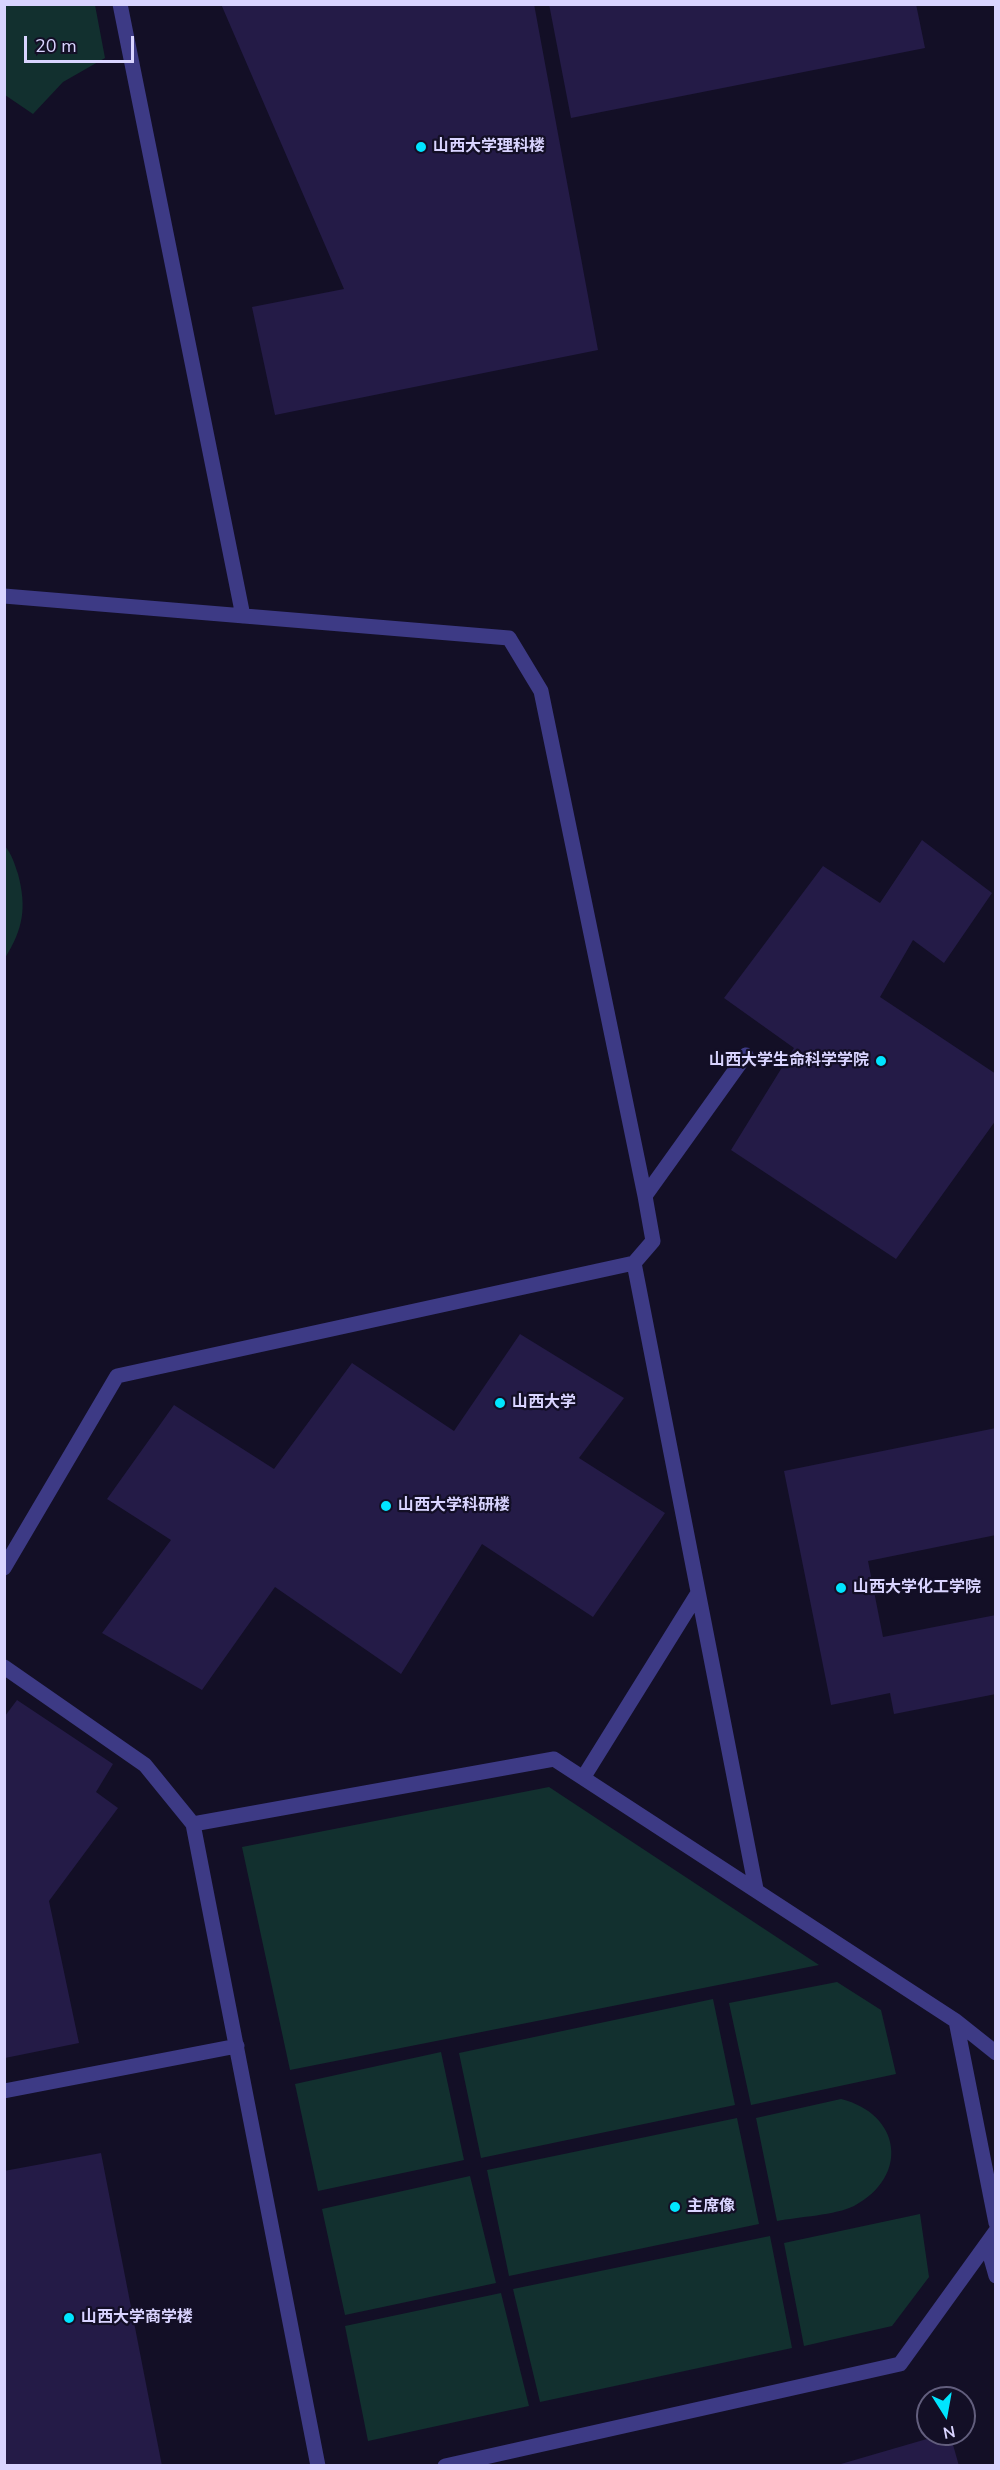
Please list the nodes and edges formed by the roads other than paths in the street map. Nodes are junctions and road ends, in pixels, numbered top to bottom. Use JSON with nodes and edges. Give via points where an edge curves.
{"nodes":[{"id":1,"x":120,"y":4,"type":"edge"},
{"id":2,"x":4,"y":596,"type":"edge"},
{"id":3,"x":243,"y":616,"type":"junction"},
{"id":4,"x":746,"y":1055,"type":"dead end"},
{"id":5,"x":645,"y":1196,"type":"junction"},
{"id":6,"x":634,"y":1263,"type":"junction"},
{"id":7,"x":4,"y":1568,"type":"edge"},
{"id":8,"x":698,"y":1593,"type":"junction"},
{"id":9,"x":4,"y":1667,"type":"edge"},
{"id":10,"x":583,"y":1778,"type":"junction"},
{"id":11,"x":193,"y":1824,"type":"junction"},
{"id":12,"x":756,"y":1889,"type":"junction"},
{"id":13,"x":956,"y":2020,"type":"junction"},
{"id":14,"x":237,"y":2046,"type":"junction"},
{"id":15,"x":996,"y":2053,"type":"edge"},
{"id":16,"x":4,"y":2091,"type":"edge"},
{"id":17,"x":996,"y":2223,"type":"edge"},
{"id":18,"x":991,"y":2238,"type":"edge"},
{"id":19,"x":996,"y":2276,"type":"edge"},
{"id":20,"x":318,"y":2466,"type":"edge"},
{"id":21,"x":445,"y":2466,"type":"edge"}],
"edges":[{"from":1,"to":3,"type":"lane"},
{"from":2,"to":3,"type":"lane"},
{"from":3,"to":5,"type":"lane","via":[[509,638],[541,691]]},
{"from":4,"to":5,"type":"lane"},
{"from":5,"to":6,"type":"lane","via":[[653,1241]]},
{"from":6,"to":7,"type":"lane","via":[[117,1376]]},
{"from":6,"to":8,"type":"lane"},
{"from":8,"to":10,"type":"lane"},
{"from":8,"to":12,"type":"lane"},
{"from":9,"to":11,"type":"lane","via":[[146,1766]]},
{"from":10,"to":11,"type":"lane","via":[[554,1759]]},
{"from":10,"to":12,"type":"lane"},
{"from":11,"to":14,"type":"lane"},
{"from":12,"to":13,"type":"lane"},
{"from":13,"to":15,"type":"lane"},
{"from":13,"to":17,"type":"lane"},
{"from":14,"to":16,"type":"lane"},
{"from":14,"to":20,"type":"lane"},
{"from":18,"to":19,"type":"lane"},
{"from":18,"to":21,"type":"lane","via":[[900,2364]]}]}
